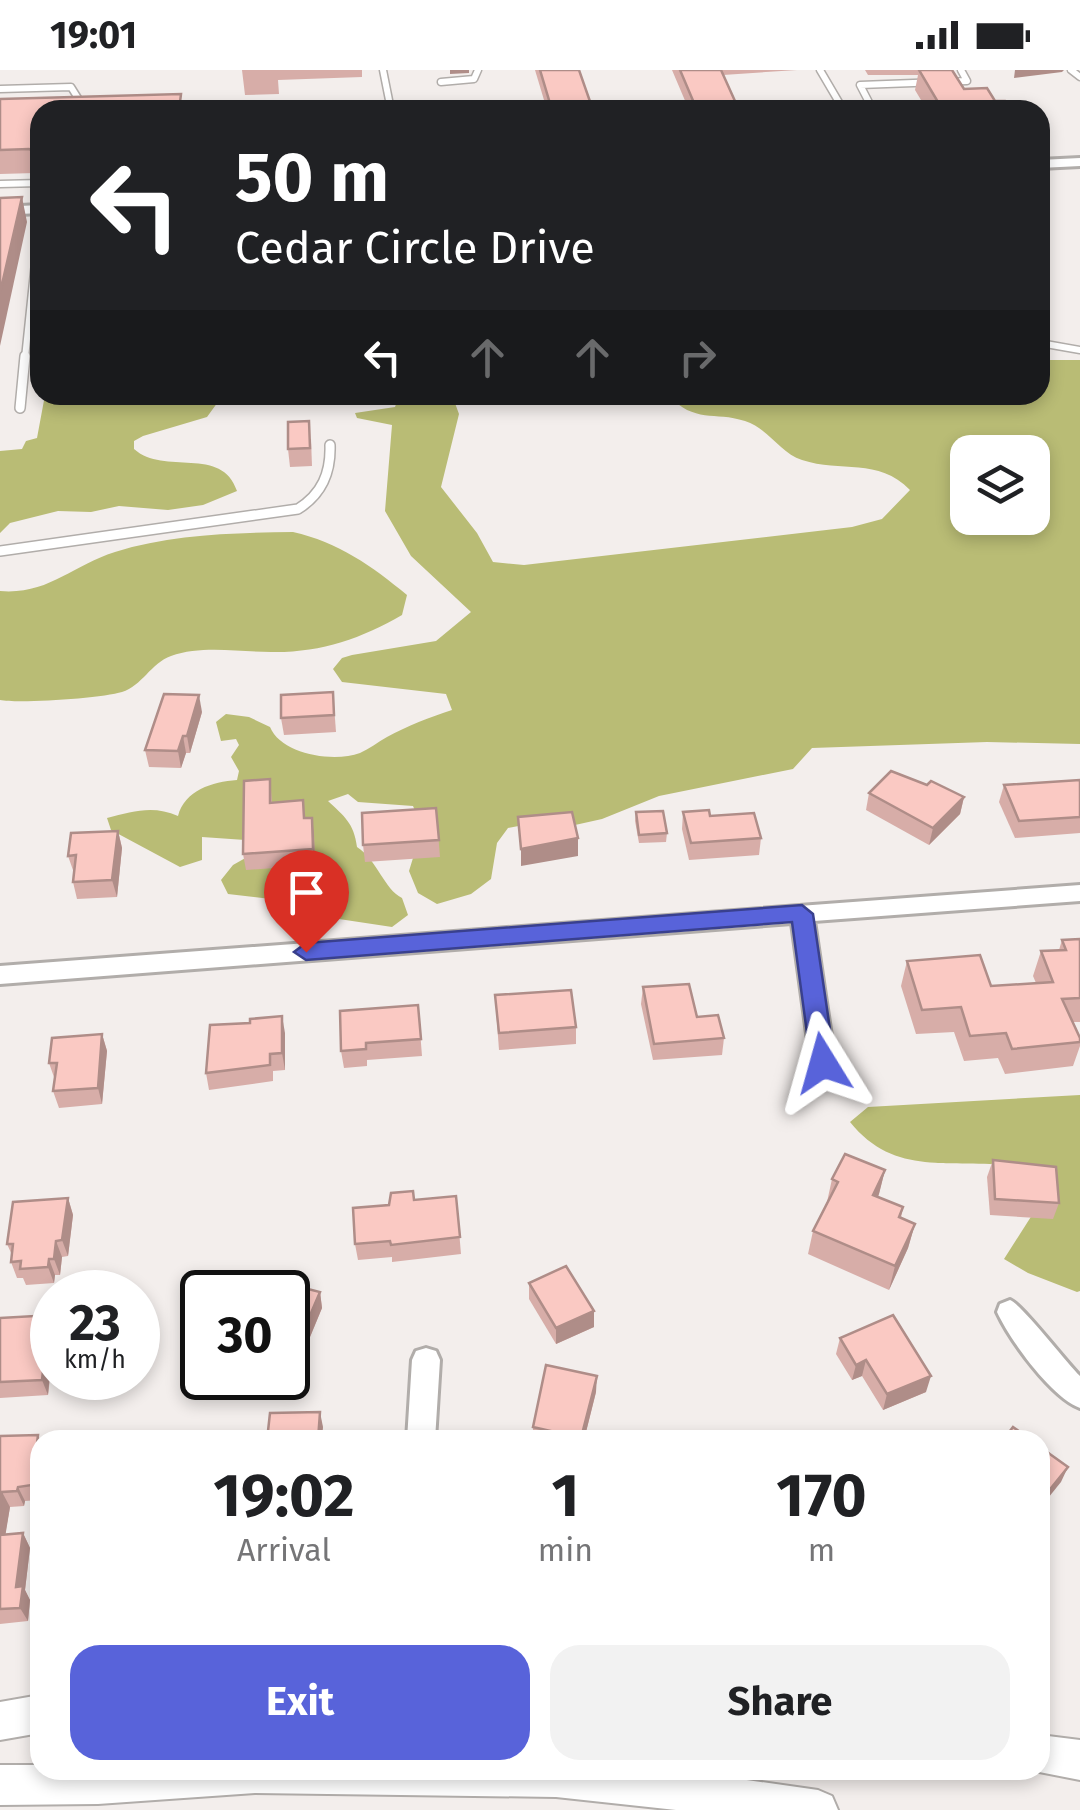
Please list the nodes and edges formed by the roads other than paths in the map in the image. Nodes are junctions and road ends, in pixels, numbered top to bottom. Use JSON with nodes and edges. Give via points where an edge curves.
{"nodes":[{"id":1,"x":383,"y":70,"type":"edge"},
{"id":2,"x":478,"y":70,"type":"edge"},
{"id":3,"x":820,"y":70,"type":"edge"},
{"id":4,"x":961,"y":70,"type":"edge"},
{"id":5,"x":1071,"y":70,"type":"edge"},
{"id":6,"x":1080,"y":77,"type":"edge"},
{"id":7,"x":441,"y":82,"type":"dead end"},
{"id":8,"x":0,"y":89,"type":"edge"},
{"id":9,"x":79,"y":100,"type":"edge"},
{"id":10,"x":389,"y":100,"type":"edge"},
{"id":11,"x":838,"y":100,"type":"edge"},
{"id":12,"x":868,"y":100,"type":"edge"},
{"id":13,"x":1080,"y":162,"type":"edge"},
{"id":14,"x":1050,"y":164,"type":"edge"},
{"id":15,"x":30,"y":182,"type":"edge"},
{"id":16,"x":0,"y":184,"type":"edge"},
{"id":17,"x":0,"y":211,"type":"edge"},
{"id":18,"x":30,"y":212,"type":"edge"},
{"id":19,"x":30,"y":310,"type":"edge"},
{"id":20,"x":1050,"y":345,"type":"edge"},
{"id":21,"x":1080,"y":350,"type":"edge"},
{"id":22,"x":20,"y":408,"type":"dead end"},
{"id":23,"x":330,"y":445,"type":"dead end"},
{"id":24,"x":0,"y":551,"type":"edge"},
{"id":25,"x":1080,"y":893,"type":"edge"},
{"id":26,"x":802,"y":914,"type":"junction"},
{"id":27,"x":0,"y":976,"type":"edge"},
{"id":28,"x":823,"y":1063,"type":"dead end"},
{"id":29,"x":1010,"y":1312,"type":"dead end"},
{"id":30,"x":426,"y":1360,"type":"dead end"},
{"id":31,"x":1080,"y":1395,"type":"edge"},
{"id":32,"x":422,"y":1430,"type":"edge"},
{"id":33,"x":30,"y":1716,"type":"edge"},
{"id":34,"x":0,"y":1721,"type":"edge"},
{"id":35,"x":1050,"y":1756,"type":"edge"},
{"id":36,"x":1080,"y":1760,"type":"edge"},
{"id":37,"x":155,"y":1780,"type":"edge"},
{"id":38,"x":580,"y":1780,"type":"edge"},
{"id":39,"x":0,"y":1786,"type":"edge"},
{"id":40,"x":818,"y":1810,"type":"edge"}],
"edges":[{"from":1,"to":10,"type":"lane"},
{"from":2,"to":7,"type":"lane","via":[[474,79]]},
{"from":3,"to":11,"type":"lane"},
{"from":4,"to":12,"type":"lane","via":[[968,81],[860,85]]},
{"from":5,"to":6,"type":"lane"},
{"from":8,"to":9,"type":"lane","via":[[70,87]]},
{"from":13,"to":14,"type":"street"},
{"from":15,"to":16,"type":"lane"},
{"from":17,"to":18,"type":"street"},
{"from":19,"to":22,"type":"lane"},
{"from":20,"to":21,"type":"lane"},
{"from":23,"to":24,"type":"lane","via":[[322,489],[298,509]]},
{"from":25,"to":26,"type":"street"},
{"from":26,"to":27,"type":"street"},
{"from":26,"to":28,"type":"street"},
{"from":29,"to":31,"type":"street"},
{"from":30,"to":32,"type":"street"},
{"from":33,"to":34,"type":"street"},
{"from":35,"to":36,"type":"street"},
{"from":37,"to":39,"type":"street"},
{"from":38,"to":40,"type":"street"}]}
